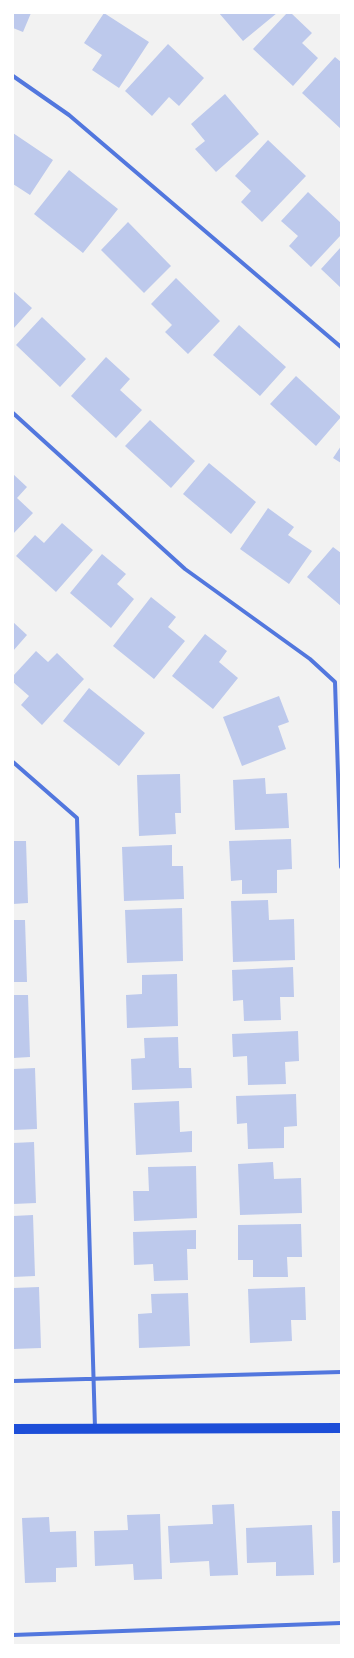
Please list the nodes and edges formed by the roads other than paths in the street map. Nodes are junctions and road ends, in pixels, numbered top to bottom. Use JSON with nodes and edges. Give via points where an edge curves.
{"nodes":[{"id":1,"x":13,"y":76,"type":"edge"},
{"id":2,"x":341,"y":347,"type":"edge"},
{"id":3,"x":13,"y":413,"type":"edge"},
{"id":4,"x":13,"y":762,"type":"edge"},
{"id":5,"x":341,"y":867,"type":"edge"},
{"id":6,"x":341,"y":1372,"type":"edge"},
{"id":7,"x":93,"y":1379,"type":"junction"},
{"id":8,"x":13,"y":1381,"type":"edge"},
{"id":9,"x":341,"y":1428,"type":"edge"},
{"id":10,"x":13,"y":1429,"type":"edge"},
{"id":11,"x":95,"y":1429,"type":"junction"},
{"id":12,"x":341,"y":1623,"type":"edge"},
{"id":13,"x":13,"y":1635,"type":"edge"}],
"edges":[{"from":1,"to":2,"type":"street","via":[[69,115]]},
{"from":3,"to":5,"type":"street","via":[[185,569],[310,659],[335,682]]},
{"from":4,"to":7,"type":"street","via":[[77,818]]},
{"from":6,"to":7,"type":"street"},
{"from":7,"to":8,"type":"street"},
{"from":7,"to":11,"type":"street"},
{"from":9,"to":11,"type":"main road"},
{"from":10,"to":11,"type":"main road"},
{"from":12,"to":13,"type":"street"}]}
